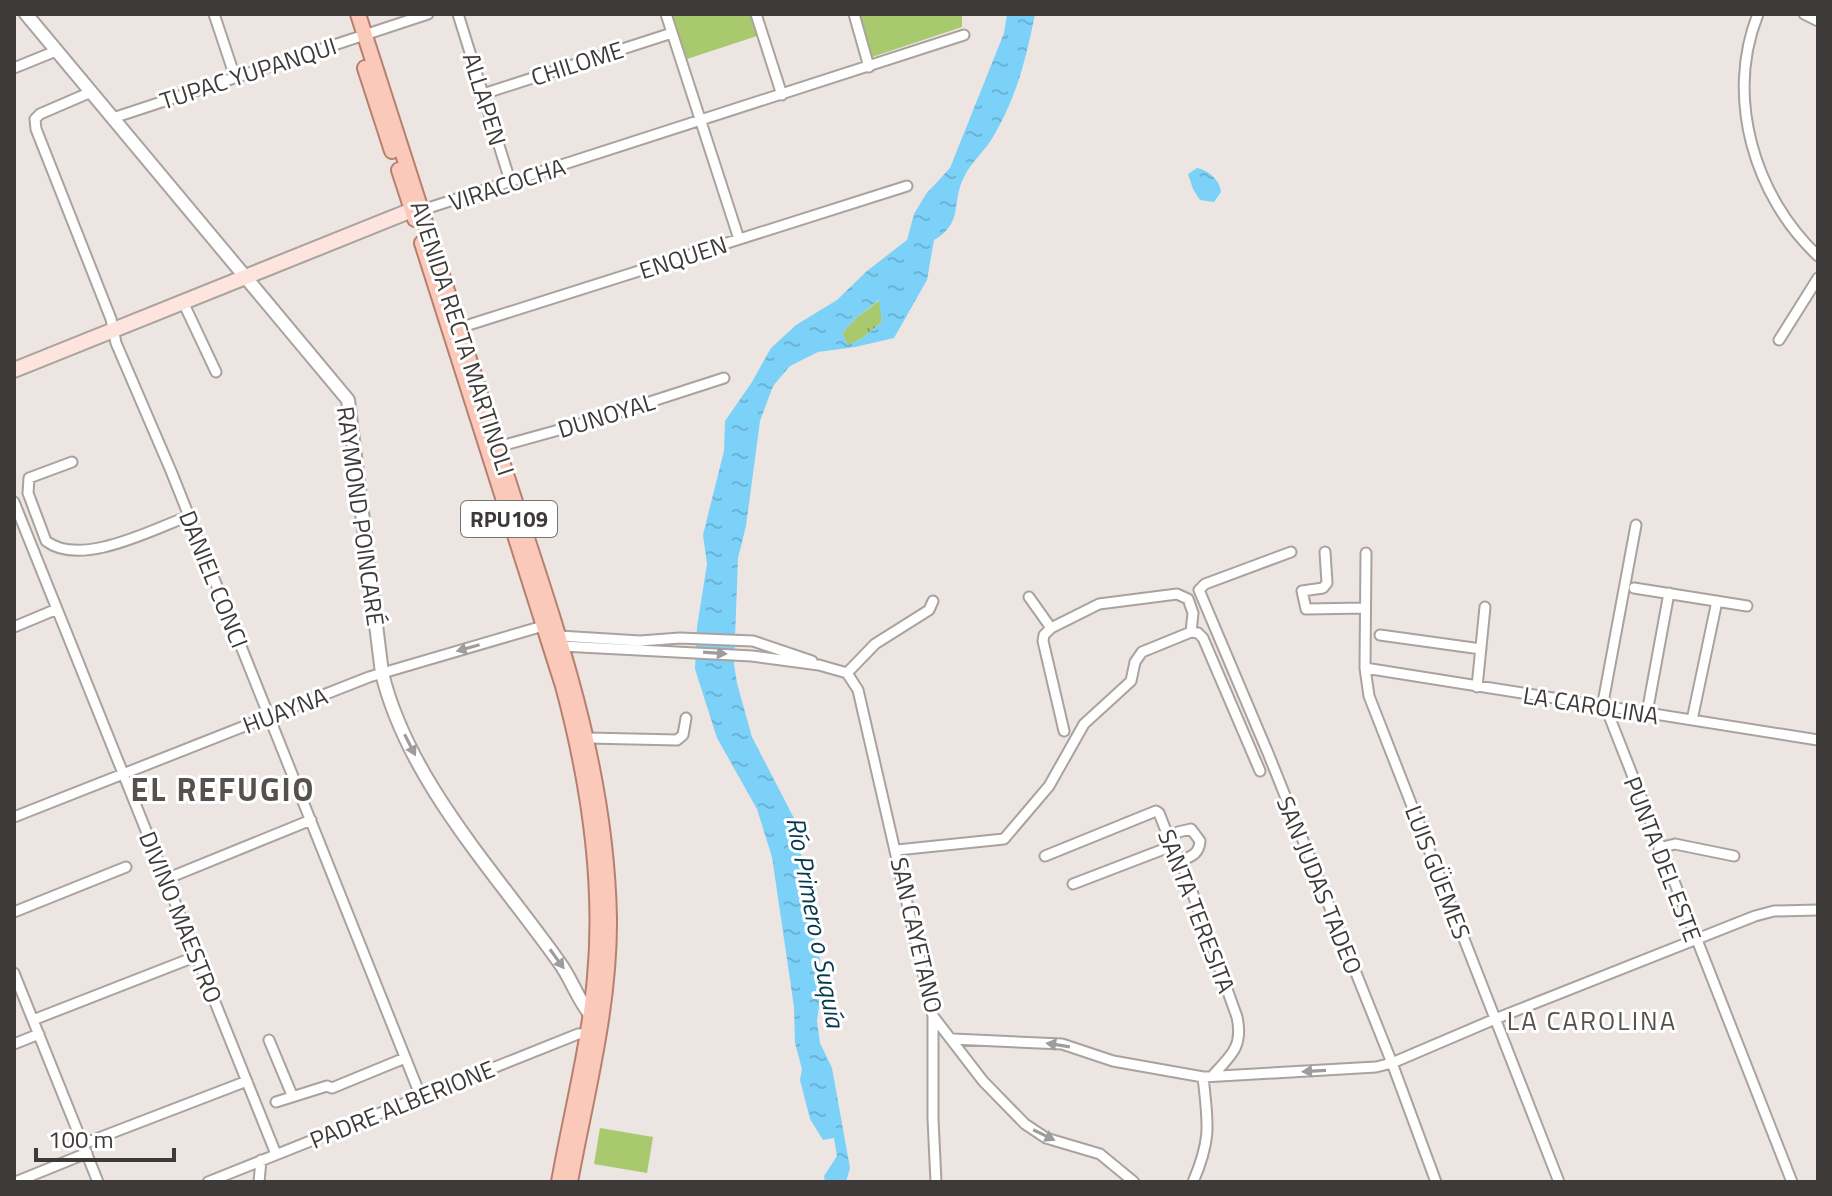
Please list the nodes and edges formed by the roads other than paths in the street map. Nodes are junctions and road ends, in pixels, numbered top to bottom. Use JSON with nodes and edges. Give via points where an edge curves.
{"nodes":[{"id":1,"x":26,"y":14,"type":"edge"},
{"id":2,"x":214,"y":14,"type":"edge"},
{"id":3,"x":348,"y":14,"type":"edge"},
{"id":4,"x":358,"y":14,"type":"edge"},
{"id":5,"x":428,"y":14,"type":"edge"},
{"id":6,"x":458,"y":14,"type":"edge"},
{"id":7,"x":666,"y":14,"type":"edge"},
{"id":8,"x":756,"y":14,"type":"edge"},
{"id":9,"x":854,"y":14,"type":"edge"},
{"id":10,"x":1758,"y":14,"type":"edge"},
{"id":11,"x":1804,"y":14,"type":"edge"},
{"id":12,"x":1818,"y":21,"type":"edge"},
{"id":13,"x":672,"y":33,"type":"junction"},
{"id":14,"x":964,"y":35,"type":"dead end"},
{"id":15,"x":360,"y":36,"type":"junction"},
{"id":16,"x":56,"y":51,"type":"junction"},
{"id":17,"x":869,"y":67,"type":"junction"},
{"id":18,"x":14,"y":68,"type":"edge"},
{"id":19,"x":235,"y":77,"type":"junction"},
{"id":20,"x":91,"y":92,"type":"junction"},
{"id":21,"x":483,"y":94,"type":"junction"},
{"id":22,"x":782,"y":95,"type":"junction"},
{"id":23,"x":113,"y":118,"type":"junction"},
{"id":24,"x":701,"y":121,"type":"junction"},
{"id":25,"x":511,"y":184,"type":"junction"},
{"id":26,"x":907,"y":186,"type":"dead end"},
{"id":27,"x":417,"y":211,"type":"junction"},
{"id":28,"x":739,"y":239,"type":"junction"},
{"id":29,"x":1818,"y":256,"type":"edge"},
{"id":30,"x":245,"y":277,"type":"junction"},
{"id":31,"x":1818,"y":278,"type":"edge"},
{"id":32,"x":183,"y":302,"type":"junction"},
{"id":33,"x":459,"y":328,"type":"junction"},
{"id":34,"x":114,"y":330,"type":"junction"},
{"id":35,"x":1779,"y":340,"type":"dead end"},
{"id":36,"x":14,"y":370,"type":"edge"},
{"id":37,"x":216,"y":372,"type":"dead end"},
{"id":38,"x":724,"y":378,"type":"dead end"},
{"id":39,"x":493,"y":448,"type":"junction"},
{"id":40,"x":72,"y":462,"type":"dead end"},
{"id":41,"x":14,"y":502,"type":"edge"},
{"id":42,"x":189,"y":516,"type":"junction"},
{"id":43,"x":1636,"y":525,"type":"dead end"},
{"id":44,"x":1291,"y":552,"type":"dead end"},
{"id":45,"x":1325,"y":552,"type":"dead end"},
{"id":46,"x":1366,"y":553,"type":"dead end"},
{"id":47,"x":1634,"y":588,"type":"dead end"},
{"id":48,"x":1669,"y":593,"type":"junction"},
{"id":49,"x":1029,"y":597,"type":"dead end"},
{"id":50,"x":933,"y":601,"type":"dead end"},
{"id":51,"x":1717,"y":601,"type":"junction"},
{"id":52,"x":1747,"y":606,"type":"dead end"},
{"id":53,"x":1485,"y":607,"type":"dead end"},
{"id":54,"x":1365,"y":608,"type":"junction"},
{"id":55,"x":57,"y":609,"type":"junction"},
{"id":56,"x":14,"y":627,"type":"edge"},
{"id":57,"x":1051,"y":628,"type":"junction"},
{"id":58,"x":1191,"y":632,"type":"junction"},
{"id":59,"x":1380,"y":635,"type":"dead end"},
{"id":60,"x":554,"y":640,"type":"junction"},
{"id":61,"x":772,"y":646,"type":"junction"},
{"id":62,"x":1481,"y":649,"type":"junction"},
{"id":63,"x":770,"y":657,"type":"junction"},
{"id":64,"x":819,"y":665,"type":"junction"},
{"id":65,"x":1365,"y":668,"type":"junction"},
{"id":66,"x":382,"y":673,"type":"junction"},
{"id":67,"x":847,"y":673,"type":"junction"},
{"id":68,"x":1477,"y":687,"type":"junction"},
{"id":69,"x":1606,"y":708,"type":"junction"},
{"id":70,"x":1647,"y":713,"type":"junction"},
{"id":71,"x":269,"y":716,"type":"junction"},
{"id":72,"x":686,"y":718,"type":"dead end"},
{"id":73,"x":1692,"y":720,"type":"junction"},
{"id":74,"x":1064,"y":731,"type":"dead end"},
{"id":75,"x":588,"y":738,"type":"junction"},
{"id":76,"x":1818,"y":740,"type":"edge"},
{"id":77,"x":1260,"y":771,"type":"dead end"},
{"id":78,"x":123,"y":773,"type":"junction"},
{"id":79,"x":14,"y":817,"type":"edge"},
{"id":80,"x":311,"y":820,"type":"junction"},
{"id":81,"x":1170,"y":842,"type":"junction"},
{"id":82,"x":1659,"y":848,"type":"junction"},
{"id":83,"x":897,"y":850,"type":"junction"},
{"id":84,"x":1045,"y":856,"type":"dead end"},
{"id":85,"x":1734,"y":856,"type":"dead end"},
{"id":86,"x":1181,"y":861,"type":"junction"},
{"id":87,"x":126,"y":867,"type":"dead end"},
{"id":88,"x":166,"y":879,"type":"junction"},
{"id":89,"x":1073,"y":884,"type":"dead end"},
{"id":90,"x":1818,"y":910,"type":"edge"},
{"id":91,"x":14,"y":912,"type":"edge"},
{"id":92,"x":1695,"y":939,"type":"junction"},
{"id":93,"x":197,"y":956,"type":"junction"},
{"id":94,"x":14,"y":973,"type":"edge"},
{"id":95,"x":596,"y":1015,"type":"junction"},
{"id":96,"x":933,"y":1016,"type":"junction"},
{"id":97,"x":1495,"y":1019,"type":"junction"},
{"id":98,"x":33,"y":1020,"type":"junction"},
{"id":99,"x":39,"y":1034,"type":"junction"},
{"id":100,"x":593,"y":1034,"type":"junction"},
{"id":101,"x":953,"y":1039,"type":"junction"},
{"id":102,"x":269,"y":1040,"type":"dead end"},
{"id":103,"x":14,"y":1044,"type":"edge"},
{"id":104,"x":405,"y":1058,"type":"junction"},
{"id":105,"x":1392,"y":1063,"type":"junction"},
{"id":106,"x":1214,"y":1074,"type":"junction"},
{"id":107,"x":1203,"y":1077,"type":"junction"},
{"id":108,"x":247,"y":1081,"type":"junction"},
{"id":109,"x":292,"y":1095,"type":"junction"},
{"id":110,"x":421,"y":1097,"type":"junction"},
{"id":111,"x":276,"y":1102,"type":"dead end"},
{"id":112,"x":85,"y":1149,"type":"junction"},
{"id":113,"x":276,"y":1154,"type":"junction"},
{"id":114,"x":261,"y":1160,"type":"junction"},
{"id":115,"x":16,"y":1180,"type":"edge"},
{"id":116,"x":98,"y":1182,"type":"edge"},
{"id":117,"x":208,"y":1182,"type":"edge"},
{"id":118,"x":259,"y":1182,"type":"edge"},
{"id":119,"x":559,"y":1182,"type":"edge"},
{"id":120,"x":570,"y":1182,"type":"edge"},
{"id":121,"x":936,"y":1182,"type":"edge"},
{"id":122,"x":1134,"y":1182,"type":"edge"},
{"id":123,"x":1193,"y":1182,"type":"edge"},
{"id":124,"x":1436,"y":1182,"type":"edge"},
{"id":125,"x":1559,"y":1182,"type":"edge"},
{"id":126,"x":1792,"y":1182,"type":"edge"}],
"edges":[{"from":1,"to":16,"type":"street","name":"RAYMOND POINCARÉ"},
{"from":2,"to":19,"type":"street"},
{"from":3,"to":15,"type":"main road","name":"AVENIDA RECTA MARTINOLI","number":"RPU109"},
{"from":4,"to":15,"type":"main road","name":"AVENIDA RECTA MARTINOLI","number":"RPU109"},
{"from":5,"to":15,"type":"street","name":"TUPAC YUPANQUI"},
{"from":6,"to":21,"type":"street","name":"ALLAPEN"},
{"from":7,"to":13,"type":"street"},
{"from":8,"to":22,"type":"street"},
{"from":9,"to":17,"type":"street"},
{"from":10,"to":29,"type":"street","via":[[1745,75],[1751,145],[1779,209]]},
{"from":11,"to":12,"type":"street"},
{"from":13,"to":21,"type":"street","name":"CHILOME"},
{"from":13,"to":24,"type":"street"},
{"from":14,"to":17,"type":"street","name":"VIRACOCHA"},
{"from":15,"to":19,"type":"street","name":"TUPAC YUPANQUI"},
{"from":15,"to":27,"type":"main road","name":"AVENIDA RECTA MARTINOLI","number":"RPU109"},
{"from":16,"to":18,"type":"street"},
{"from":16,"to":20,"type":"street","name":"RAYMOND POINCARÉ"},
{"from":17,"to":22,"type":"street","name":"VIRACOCHA"},
{"from":19,"to":23,"type":"street","name":"TUPAC YUPANQUI"},
{"from":20,"to":23,"type":"street","name":"RAYMOND POINCARÉ"},
{"from":20,"to":34,"type":"street","name":"DANIEL CONCI","via":[[40,114],[35,122]]},
{"from":21,"to":25,"type":"street","name":"ALLAPEN"},
{"from":22,"to":24,"type":"street","name":"VIRACOCHA"},
{"from":23,"to":30,"type":"street","name":"RAYMOND POINCARÉ"},
{"from":24,"to":25,"type":"street","name":"VIRACOCHA"},
{"from":24,"to":28,"type":"street"},
{"from":25,"to":27,"type":"street","name":"VIRACOCHA"},
{"from":26,"to":28,"type":"street","name":"ENQUEN"},
{"from":27,"to":30,"type":"main road","name":"VIRACOCHA"},
{"from":27,"to":33,"type":"main road","name":"AVENIDA RECTA MARTINOLI","number":"RPU109"},
{"from":27,"to":39,"type":"main road","name":"AVENIDA RECTA MARTINOLI","number":"RPU109"},
{"from":28,"to":33,"type":"street","name":"ENQUEN"},
{"from":30,"to":32,"type":"main road","name":"VIRACOCHA"},
{"from":30,"to":66,"type":"street","name":"RAYMOND POINCARÉ","via":[[348,400]]},
{"from":31,"to":35,"type":"street"},
{"from":32,"to":34,"type":"main road","name":"VIRACOCHA"},
{"from":32,"to":37,"type":"street"},
{"from":33,"to":39,"type":"main road","name":"AVENIDA RECTA MARTINOLI","number":"RPU109"},
{"from":34,"to":36,"type":"main road","name":"VIRACOCHA"},
{"from":34,"to":42,"type":"street","name":"DANIEL CONCI"},
{"from":38,"to":39,"type":"street","name":"DUNOYAL"},
{"from":39,"to":60,"type":"main road","name":"AVENIDA RECTA MARTINOLI","number":"RPU109"},
{"from":39,"to":60,"type":"main road","name":"AVENIDA RECTA MARTINOLI","number":"RPU109","via":[[527,575]]},
{"from":40,"to":42,"type":"street","via":[[29,478],[27,485],[51,545],[97,550]]},
{"from":41,"to":55,"type":"street","name":"DIVINO MAESTRO"},
{"from":42,"to":71,"type":"street","name":"DANIEL CONCI"},
{"from":43,"to":69,"type":"street","name":"PUNTA DEL ESTE"},
{"from":44,"to":105,"type":"street","name":"SAN JUDAS TADEO","via":[[1199,590]]},
{"from":45,"to":54,"type":"street","via":[[1327,583],[1302,591],[1306,609]]},
{"from":46,"to":54,"type":"street","name":"LUIS GÜEMES"},
{"from":47,"to":48,"type":"street"},
{"from":48,"to":51,"type":"street"},
{"from":48,"to":70,"type":"street"},
{"from":49,"to":57,"type":"street"},
{"from":50,"to":67,"type":"street","via":[[929,610],[875,644]]},
{"from":51,"to":52,"type":"street"},
{"from":51,"to":73,"type":"street"},
{"from":53,"to":62,"type":"street"},
{"from":54,"to":65,"type":"street","name":"LUIS GÜEMES"},
{"from":55,"to":56,"type":"street"},
{"from":55,"to":78,"type":"street","name":"DIVINO MAESTRO"},
{"from":57,"to":58,"type":"street","via":[[1099,604],[1177,594],[1190,603]]},
{"from":57,"to":74,"type":"street","via":[[1043,641]]},
{"from":58,"to":77,"type":"street","via":[[1203,638]]},
{"from":58,"to":83,"type":"street","via":[[1138,657],[1131,681],[1084,724],[1049,786],[1004,839]]},
{"from":59,"to":62,"type":"street"},
{"from":60,"to":61,"type":"street","via":[[680,638]]},
{"from":60,"to":63,"type":"street","one_way":true},
{"from":60,"to":66,"type":"street","name":"HUAYNA","one_way":true},
{"from":60,"to":75,"type":"main road","name":"AVENIDA RECTA MARTINOLI","number":"RPU109"},
{"from":60,"to":95,"type":"main road","name":"AVENIDA RECTA MARTINOLI","number":"RPU109","via":[[581,760],[596,886]]},
{"from":61,"to":63,"type":"street"},
{"from":61,"to":64,"type":"street"},
{"from":62,"to":68,"type":"street"},
{"from":63,"to":64,"type":"street"},
{"from":64,"to":67,"type":"street"},
{"from":65,"to":68,"type":"street","name":"LA CAROLINA"},
{"from":65,"to":97,"type":"street","name":"LUIS GÜEMES","via":[[1369,696]]},
{"from":66,"to":71,"type":"street","name":"HUAYNA"},
{"from":66,"to":95,"type":"street","name":"RAYMOND POINCARÉ","one_way":true,"via":[[393,712],[427,778]]},
{"from":67,"to":83,"type":"street","name":"SAN CAYETANO","via":[[858,690]]},
{"from":68,"to":69,"type":"street","name":"LA CAROLINA"},
{"from":69,"to":70,"type":"street","name":"LA CAROLINA"},
{"from":69,"to":82,"type":"street","name":"PUNTA DEL ESTE"},
{"from":70,"to":73,"type":"street","name":"LA CAROLINA"},
{"from":71,"to":78,"type":"street","name":"HUAYNA"},
{"from":71,"to":80,"type":"street","name":"DANIEL CONCI"},
{"from":72,"to":75,"type":"street","via":[[677,740]]},
{"from":73,"to":76,"type":"street","name":"LA CAROLINA"},
{"from":75,"to":95,"type":"main road","name":"AVENIDA RECTA MARTINOLI","number":"RPU109","via":[[608,903],[608,949]]},
{"from":78,"to":79,"type":"street","name":"HUAYNA"},
{"from":78,"to":88,"type":"street","name":"DIVINO MAESTRO"},
{"from":80,"to":88,"type":"street"},
{"from":80,"to":104,"type":"street","name":"DANIEL CONCI"},
{"from":81,"to":84,"type":"street","name":"SANTA TERESITA","via":[[1156,811]]},
{"from":81,"to":86,"type":"street","name":"SANTA TERESITA"},
{"from":81,"to":86,"type":"street","via":[[1178,832],[1191,829],[1200,841],[1199,850]]},
{"from":81,"to":89,"type":"street"},
{"from":82,"to":85,"type":"street","via":[[1675,844]]},
{"from":82,"to":92,"type":"street","name":"PUNTA DEL ESTE"},
{"from":83,"to":96,"type":"street","name":"SAN CAYETANO"},
{"from":86,"to":106,"type":"street","name":"SANTA TERESITA","via":[[1240,1030],[1236,1048]]},
{"from":87,"to":91,"type":"street"},
{"from":88,"to":93,"type":"street","name":"DIVINO MAESTRO"},
{"from":90,"to":92,"type":"street","via":[[1774,911]]},
{"from":92,"to":97,"type":"street"},
{"from":92,"to":126,"type":"street","name":"PUNTA DEL ESTE"},
{"from":93,"to":98,"type":"street"},
{"from":93,"to":108,"type":"street","name":"DIVINO MAESTRO"},
{"from":94,"to":98,"type":"street"},
{"from":95,"to":100,"type":"main road","name":"AVENIDA RECTA MARTINOLI","number":"RPU109"},
{"from":96,"to":101,"type":"street","name":"SAN CAYETANO"},
{"from":96,"to":121,"type":"street"},
{"from":97,"to":105,"type":"street"},
{"from":97,"to":125,"type":"street","name":"LUIS GÜEMES"},
{"from":98,"to":99,"type":"street"},
{"from":99,"to":103,"type":"street"},
{"from":99,"to":112,"type":"street"},
{"from":100,"to":110,"type":"street","name":"PADRE ALBERIONE"},
{"from":100,"to":119,"type":"main road","name":"AVENIDA RECTA MARTINOLI","number":"RPU109"},
{"from":100,"to":120,"type":"main road","name":"AVENIDA RECTA MARTINOLI","number":"RPU109"},
{"from":107,"to":101,"type":"street","one_way":true,"via":[[1113,1061],[1062,1044]]},
{"from":101,"to":122,"type":"street","name":"SAN CAYETANO","one_way":true,"via":[[983,1081],[1025,1124],[1046,1138],[1100,1154]]},
{"from":102,"to":109,"type":"street"},
{"from":104,"to":109,"type":"street","via":[[332,1088]]},
{"from":104,"to":110,"type":"street","name":"DANIEL CONCI"},
{"from":105,"to":106,"type":"street","one_way":true},
{"from":105,"to":124,"type":"street","name":"SAN JUDAS TADEO"},
{"from":106,"to":107,"type":"street"},
{"from":107,"to":123,"type":"street","via":[[1208,1136]]},
{"from":108,"to":112,"type":"street"},
{"from":108,"to":113,"type":"street","name":"DIVINO MAESTRO"},
{"from":109,"to":111,"type":"street"},
{"from":110,"to":113,"type":"street","name":"PADRE ALBERIONE"},
{"from":112,"to":115,"type":"street"},
{"from":112,"to":116,"type":"street"},
{"from":113,"to":114,"type":"street","name":"PADRE ALBERIONE"},
{"from":114,"to":117,"type":"street","name":"PADRE ALBERIONE"},
{"from":114,"to":118,"type":"street"}]}
